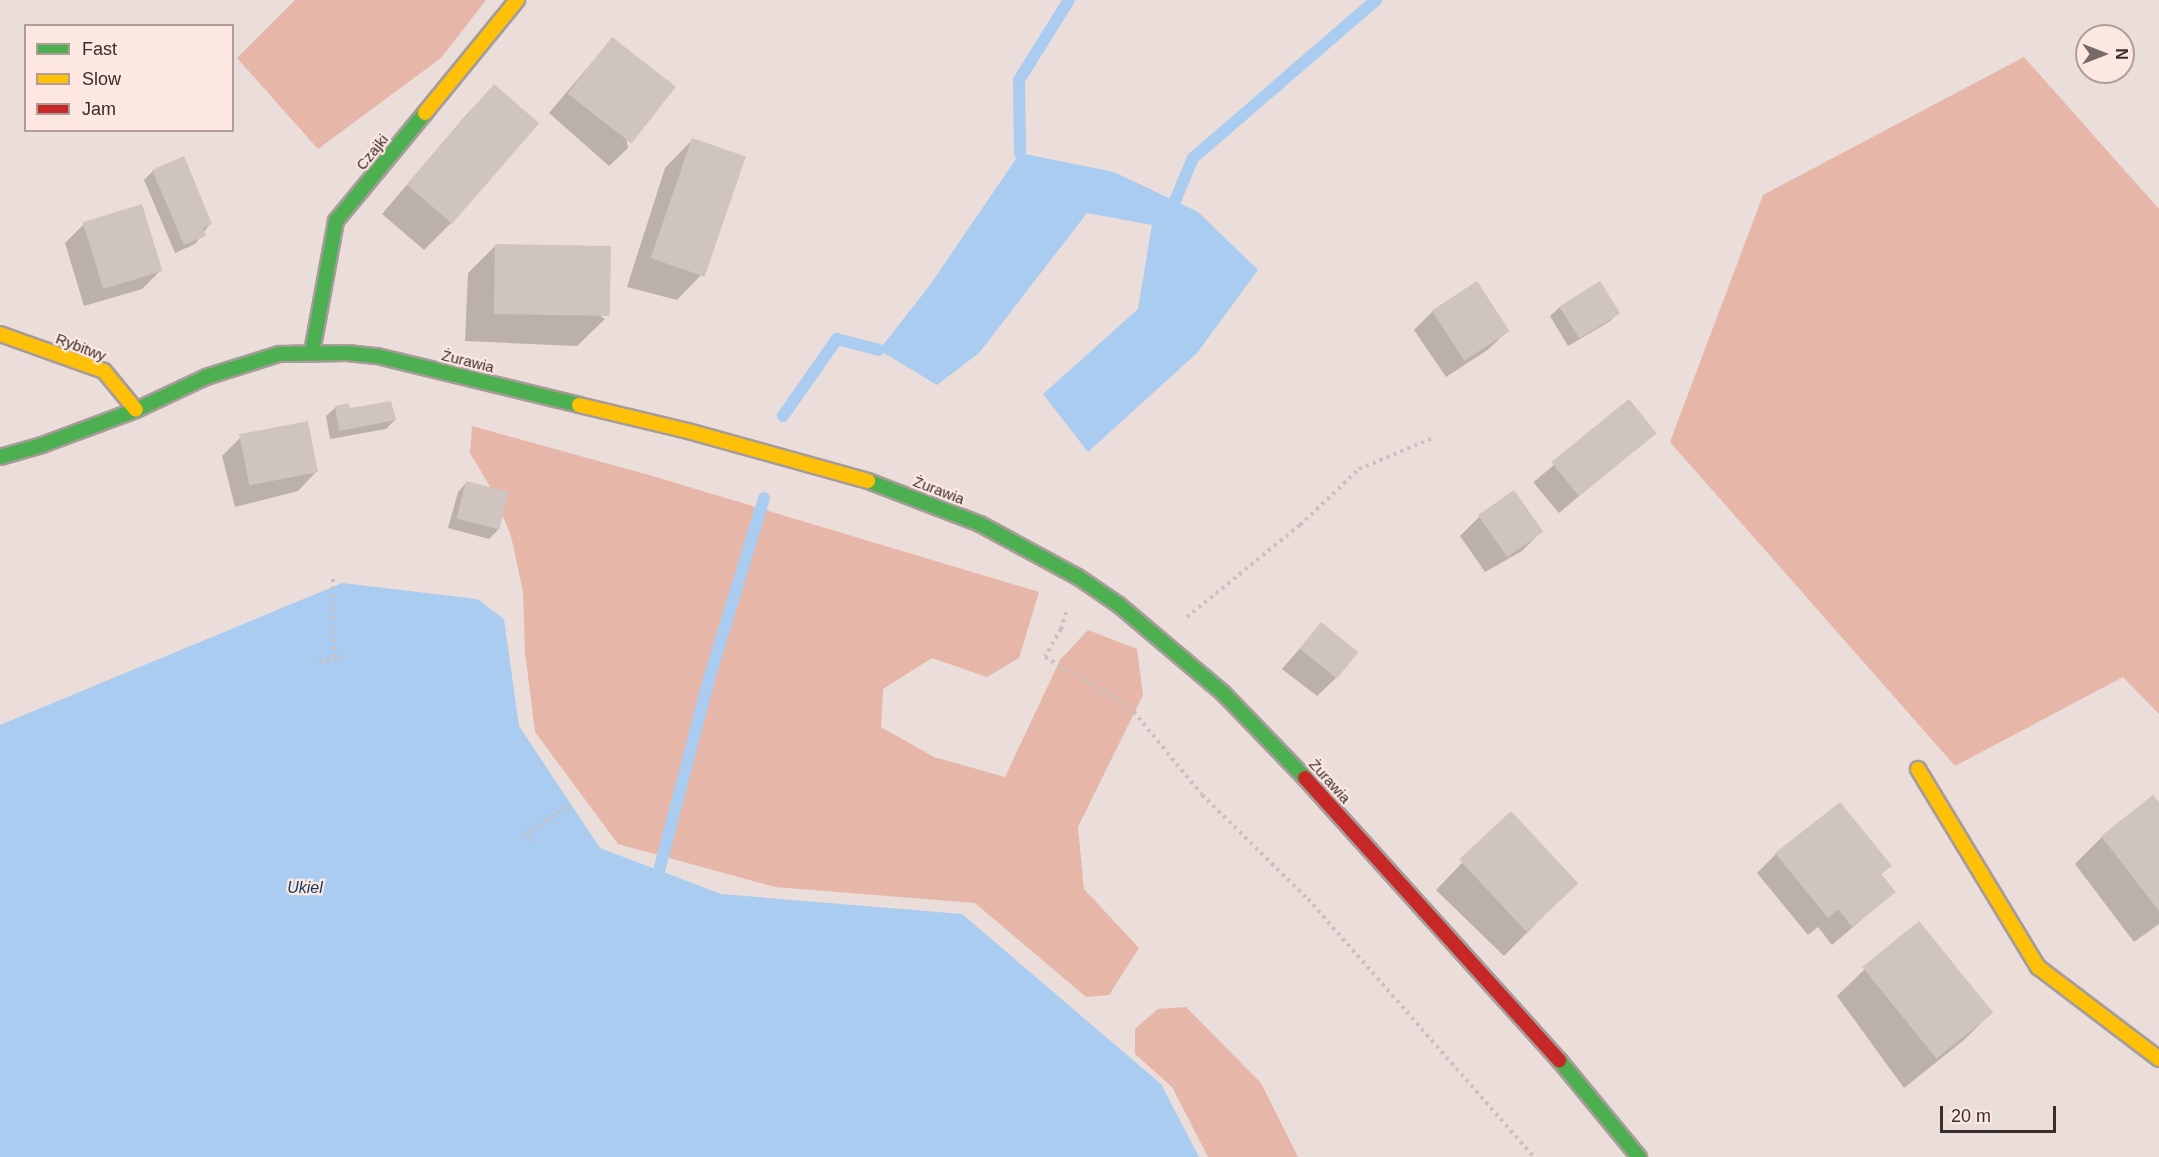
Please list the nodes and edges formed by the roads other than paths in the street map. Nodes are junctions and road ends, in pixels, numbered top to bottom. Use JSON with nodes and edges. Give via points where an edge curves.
{"nodes":[{"id":1,"x":517,"y":0,"type":"edge"},
{"id":2,"x":0,"y":334,"type":"edge"},
{"id":3,"x":312,"y":352,"type":"junction"},
{"id":4,"x":136,"y":410,"type":"junction"},
{"id":5,"x":0,"y":457,"type":"edge"},
{"id":6,"x":1918,"y":769,"type":"dead end"},
{"id":7,"x":2159,"y":1059,"type":"edge"},
{"id":8,"x":1639,"y":1157,"type":"edge"}],
"edges":[{"from":1,"to":3,"type":"street","name":"Czajki","via":[[336,221]]},
{"from":2,"to":4,"type":"street","name":"Rybitwy","via":[[104,371]]},
{"from":3,"to":4,"type":"street","name":"Żurawia","via":[[279,354],[243,364]]},
{"from":3,"to":8,"type":"street","name":"Żurawia","via":[[377,357],[688,431],[875,483],[980,524],[1078,577],[1161,638],[1280,750],[1552,1051]]},
{"from":4,"to":5,"type":"street","name":"Żurawia","via":[[42,446]]},
{"from":6,"to":7,"type":"street","via":[[2038,967]]}]}
